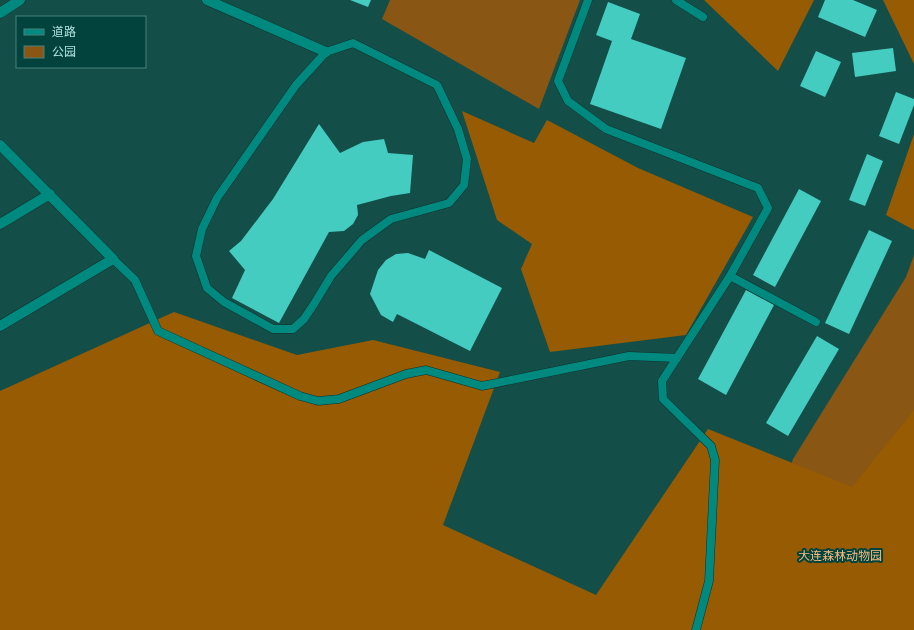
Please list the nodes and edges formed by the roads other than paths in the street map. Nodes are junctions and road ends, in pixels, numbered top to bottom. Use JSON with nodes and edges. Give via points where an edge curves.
{"nodes":[{"id":1,"x":20,"y":0,"type":"edge"},
{"id":2,"x":207,"y":0,"type":"edge"},
{"id":3,"x":588,"y":0,"type":"edge"},
{"id":4,"x":676,"y":0,"type":"edge"},
{"id":5,"x":0,"y":13,"type":"edge"},
{"id":6,"x":703,"y":17,"type":"dead end"},
{"id":7,"x":326,"y":52,"type":"junction"},
{"id":8,"x":0,"y":145,"type":"edge"},
{"id":9,"x":50,"y":194,"type":"junction"},
{"id":10,"x":0,"y":224,"type":"edge"},
{"id":11,"x":112,"y":259,"type":"junction"},
{"id":12,"x":730,"y":276,"type":"junction"},
{"id":13,"x":816,"y":322,"type":"dead end"},
{"id":14,"x":0,"y":326,"type":"edge"},
{"id":15,"x":677,"y":358,"type":"junction"},
{"id":16,"x":696,"y":630,"type":"edge"}],
"edges":[{"from":1,"to":5,"type":"street"},
{"from":2,"to":7,"type":"street"},
{"from":3,"to":12,"type":"lane","via":[[558,81],[568,101],[606,129],[758,188],[768,208]]},
{"from":4,"to":6,"type":"lane"},
{"from":7,"to":7,"type":"lane","via":[[353,43],[437,85],[458,129],[467,159],[464,185],[449,203],[391,219],[362,240],[331,276],[304,319],[293,329],[273,329],[224,302],[207,288],[196,256],[202,229],[217,198],[296,86]]},
{"from":8,"to":9,"type":"street"},
{"from":9,"to":10,"type":"street"},
{"from":9,"to":11,"type":"street"},
{"from":11,"to":14,"type":"street"},
{"from":11,"to":15,"type":"lane","via":[[135,280],[158,331],[300,396],[318,401],[339,400],[406,374],[426,370],[482,386],[629,356]]},
{"from":12,"to":13,"type":"lane"},
{"from":12,"to":15,"type":"lane"},
{"from":15,"to":16,"type":"lane","via":[[662,381],[663,399],[711,446],[715,460],[708,581]]}]}
